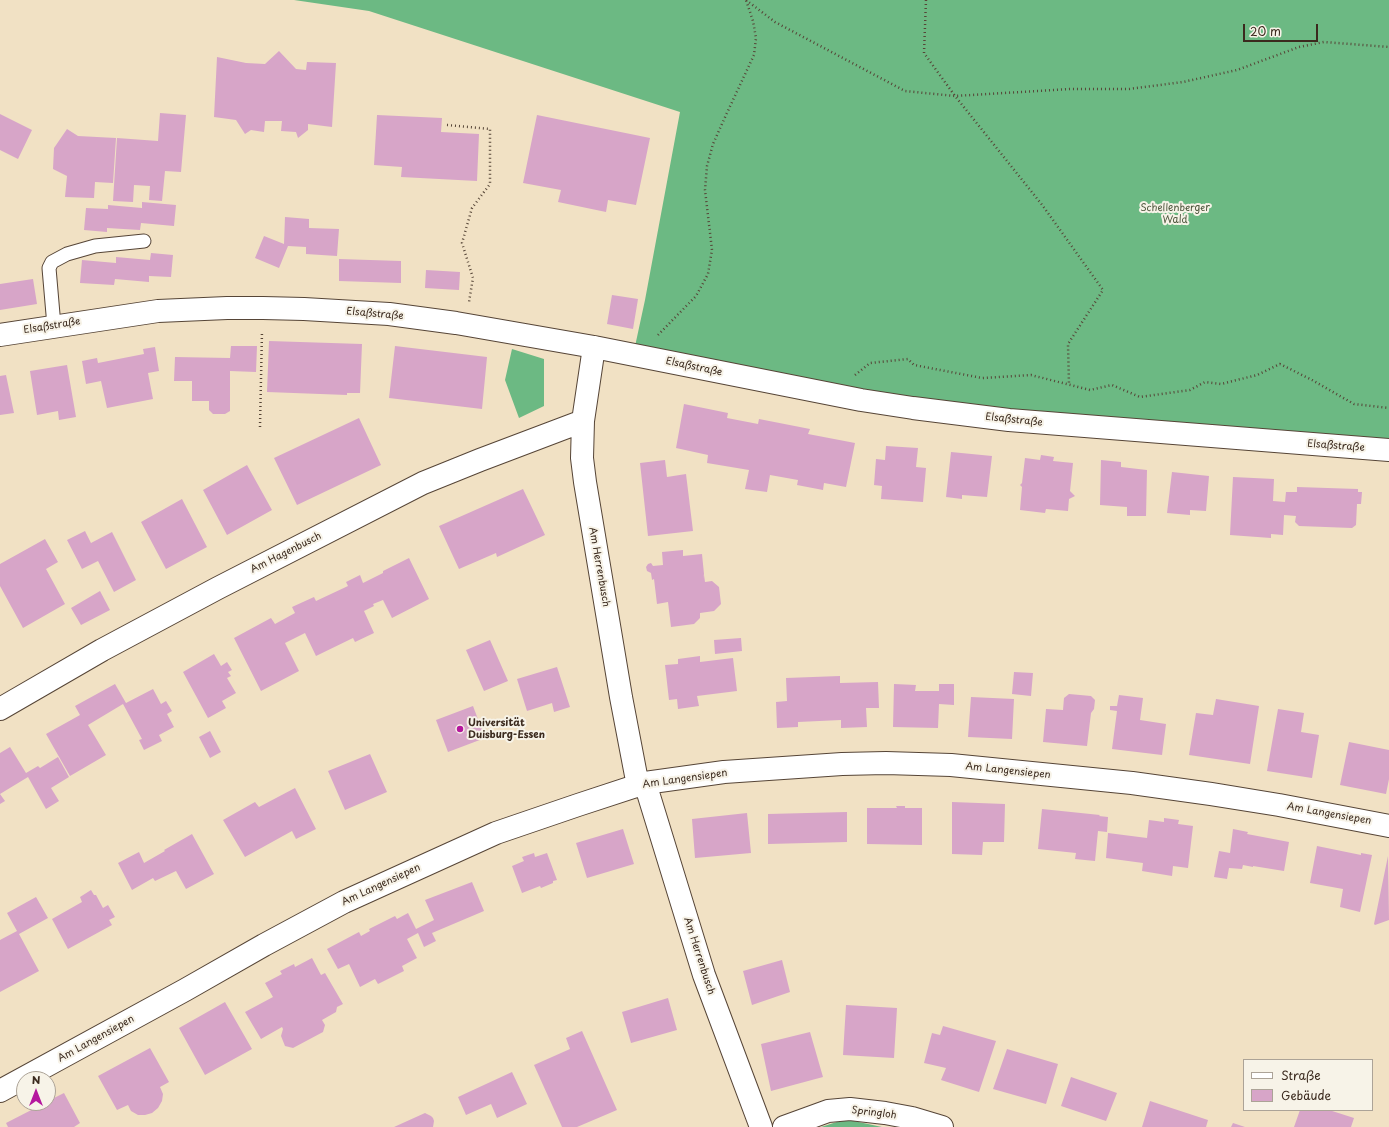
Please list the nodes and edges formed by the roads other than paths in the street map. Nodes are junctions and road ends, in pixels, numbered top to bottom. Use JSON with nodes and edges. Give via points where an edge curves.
{"nodes":[{"id":1,"x":144,"y":241,"type":"dead end"},
{"id":2,"x":54,"y":326,"type":"junction"},
{"id":3,"x":0,"y":334,"type":"edge"},
{"id":4,"x":594,"y":347,"type":"junction"},
{"id":5,"x":583,"y":421,"type":"junction"},
{"id":6,"x":1389,"y":450,"type":"edge"},
{"id":7,"x":0,"y":709,"type":"edge"},
{"id":8,"x":641,"y":784,"type":"junction"},
{"id":9,"x":1389,"y":826,"type":"edge"},
{"id":10,"x":0,"y":1091,"type":"edge"},
{"id":11,"x":761,"y":1127,"type":"edge"},
{"id":12,"x":784,"y":1127,"type":"edge"},
{"id":13,"x":942,"y":1127,"type":"edge"}],
"edges":[{"from":1,"to":2,"type":"lane","via":[[95,246],[67,254],[52,262],[49,268]]},
{"from":2,"to":3,"type":"street","name":"Elsaßstraße"},
{"from":2,"to":4,"type":"street","name":"Elsaßstraße","via":[[158,311],[227,308],[304,309],[389,314],[464,324]]},
{"from":4,"to":5,"type":"street","name":"Am Herrenbusch"},
{"from":4,"to":6,"type":"street","name":"Elsaßstraße","via":[[827,394],[914,408],[1009,420]]},
{"from":5,"to":7,"type":"street","name":"Am Hagenbusch","via":[[416,487],[218,588],[102,650]]},
{"from":5,"to":8,"type":"street","name":"Am Herrenbusch","via":[[582,458],[588,504]]},
{"from":8,"to":9,"type":"street","name":"Am Langensiepen","via":[[724,772],[834,764],[951,765],[1211,794]]},
{"from":8,"to":10,"type":"street","name":"Am Langensiepen","via":[[496,833],[344,902]]},
{"from":8,"to":11,"type":"street","name":"Am Herrenbusch","via":[[704,975]]},
{"from":12,"to":13,"type":"street","name":"Springloh","via":[[828,1111],[850,1109],[912,1118]]}]}
